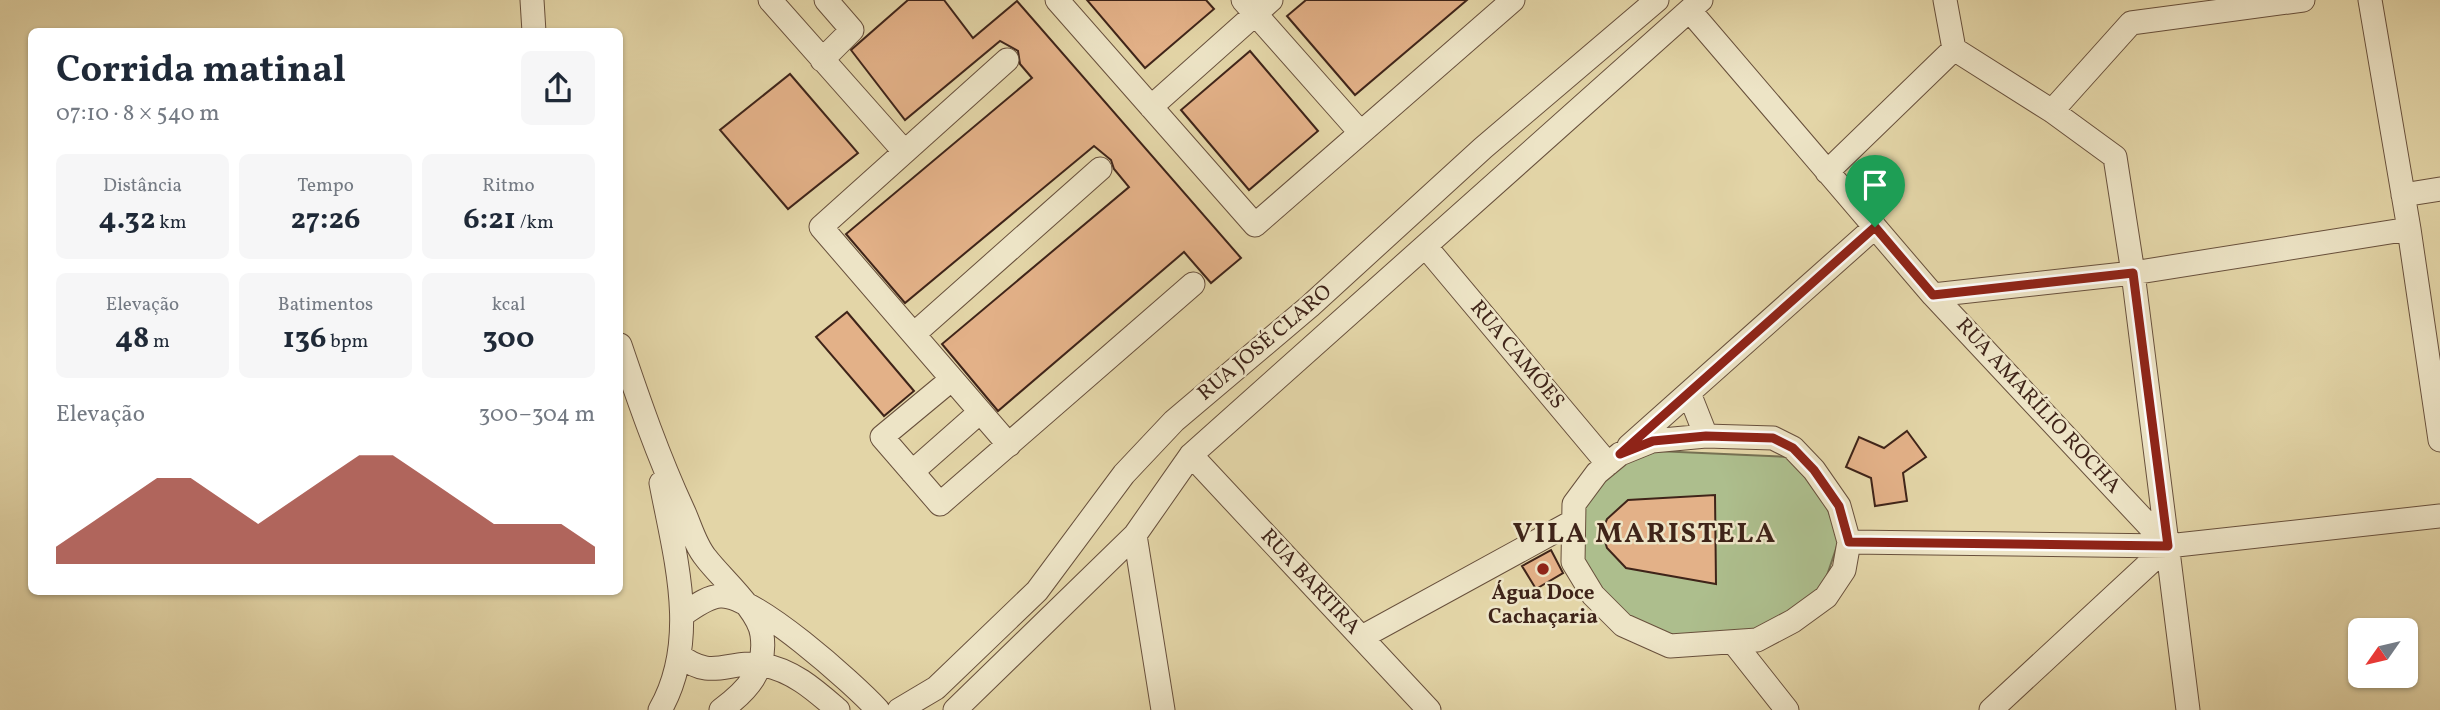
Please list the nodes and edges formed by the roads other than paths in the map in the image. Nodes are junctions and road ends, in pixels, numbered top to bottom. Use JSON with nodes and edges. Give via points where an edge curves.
{"nodes":[{"id":1,"x":532,"y":0,"type":"edge"},
{"id":2,"x":769,"y":0,"type":"edge"},
{"id":3,"x":826,"y":0,"type":"edge"},
{"id":4,"x":1057,"y":0,"type":"edge"},
{"id":5,"x":1513,"y":0,"type":"edge"},
{"id":6,"x":1657,"y":0,"type":"edge"},
{"id":7,"x":1945,"y":0,"type":"edge"},
{"id":8,"x":2303,"y":0,"type":"edge"},
{"id":9,"x":2370,"y":0,"type":"edge"},
{"id":10,"x":1257,"y":5,"type":"edge"},
{"id":11,"x":1696,"y":5,"type":"edge"},
{"id":12,"x":534,"y":28,"type":"edge"},
{"id":13,"x":1954,"y":49,"type":"junction"},
{"id":14,"x":822,"y":60,"type":"junction"},
{"id":15,"x":1007,"y":60,"type":"dead end"},
{"id":16,"x":1151,"y":107,"type":"junction"},
{"id":17,"x":2052,"y":111,"type":"junction"},
{"id":18,"x":1360,"y":132,"type":"junction"},
{"id":19,"x":904,"y":150,"type":"junction"},
{"id":20,"x":1100,"y":169,"type":"dead end"},
{"id":21,"x":1827,"y":172,"type":"junction"},
{"id":22,"x":2440,"y":189,"type":"edge"},
{"id":23,"x":2403,"y":195,"type":"junction"},
{"id":24,"x":1875,"y":227,"type":"junction"},
{"id":25,"x":2409,"y":229,"type":"junction"},
{"id":26,"x":1426,"y":247,"type":"junction"},
{"id":27,"x":2133,"y":273,"type":"junction"},
{"id":28,"x":1193,"y":284,"type":"dead end"},
{"id":29,"x":1933,"y":295,"type":"junction"},
{"id":30,"x":914,"y":334,"type":"junction"},
{"id":31,"x":2432,"y":349,"type":"edge"},
{"id":32,"x":623,"y":354,"type":"edge"},
{"id":33,"x":952,"y":379,"type":"junction"},
{"id":34,"x":1689,"y":393,"type":"junction"},
{"id":35,"x":980,"y":412,"type":"junction"},
{"id":36,"x":1706,"y":436,"type":"junction"},
{"id":37,"x":2440,"y":440,"type":"edge"},
{"id":38,"x":1009,"y":445,"type":"junction"},
{"id":39,"x":654,"y":446,"type":"junction"},
{"id":40,"x":1191,"y":455,"type":"junction"},
{"id":41,"x":1614,"y":459,"type":"junction"},
{"id":42,"x":912,"y":472,"type":"junction"},
{"id":43,"x":2440,"y":516,"type":"edge"},
{"id":44,"x":1572,"y":522,"type":"junction"},
{"id":45,"x":1135,"y":535,"type":"junction"},
{"id":46,"x":1849,"y":542,"type":"junction"},
{"id":47,"x":2168,"y":546,"type":"junction"},
{"id":48,"x":743,"y":601,"type":"junction"},
{"id":49,"x":682,"y":615,"type":"junction"},
{"id":50,"x":1362,"y":637,"type":"junction"},
{"id":51,"x":1734,"y":643,"type":"junction"},
{"id":52,"x":679,"y":655,"type":"junction"},
{"id":53,"x":760,"y":664,"type":"junction"},
{"id":54,"x":660,"y":710,"type":"edge"},
{"id":55,"x":722,"y":710,"type":"edge"},
{"id":56,"x":838,"y":710,"type":"edge"},
{"id":57,"x":878,"y":710,"type":"edge"},
{"id":58,"x":900,"y":710,"type":"edge"},
{"id":59,"x":955,"y":710,"type":"edge"},
{"id":60,"x":1163,"y":710,"type":"edge"},
{"id":61,"x":1429,"y":710,"type":"edge"},
{"id":62,"x":1787,"y":710,"type":"edge"},
{"id":63,"x":1991,"y":710,"type":"edge"},
{"id":64,"x":2188,"y":710,"type":"edge"}],
"edges":[{"from":1,"to":12,"type":"street"},
{"from":2,"to":14,"type":"street"},
{"from":3,"to":14,"type":"street","via":[[852,30]]},
{"from":4,"to":16,"type":"street"},
{"from":5,"to":18,"type":"street"},
{"from":6,"to":58,"type":"street","name":"RUA JOSÉ CLARO","via":[[1174,421],[1124,474],[1038,591],[936,688]]},
{"from":7,"to":13,"type":"street"},
{"from":8,"to":17,"type":"street","via":[[2131,23]]},
{"from":9,"to":23,"type":"street"},
{"from":10,"to":16,"type":"street"},
{"from":10,"to":18,"type":"street"},
{"from":11,"to":21,"type":"street","name":"RUA AMARÍLIO ROCHA"},
{"from":11,"to":26,"type":"street","name":"RUA JOSÉ CLARO"},
{"from":13,"to":17,"type":"street"},
{"from":13,"to":21,"type":"street"},
{"from":14,"to":19,"type":"street"},
{"from":15,"to":19,"type":"street"},
{"from":16,"to":18,"type":"street","via":[[1255,225]]},
{"from":17,"to":27,"type":"street","via":[[2115,157]]},
{"from":19,"to":30,"type":"street","via":[[821,227]]},
{"from":20,"to":30,"type":"street"},
{"from":21,"to":24,"type":"street","name":"RUA AMARÍLIO ROCHA"},
{"from":22,"to":23,"type":"street"},
{"from":23,"to":25,"type":"street"},
{"from":24,"to":29,"type":"street","name":"RUA AMARÍLIO ROCHA"},
{"from":24,"to":34,"type":"street"},
{"from":25,"to":27,"type":"street"},
{"from":25,"to":31,"type":"street"},
{"from":26,"to":40,"type":"street","name":"RUA JOSÉ CLARO"},
{"from":26,"to":41,"type":"street","name":"RUA CAMÕES"},
{"from":27,"to":29,"type":"street"},
{"from":27,"to":47,"type":"street"},
{"from":28,"to":38,"type":"street"},
{"from":29,"to":47,"type":"street","name":"RUA AMARÍLIO ROCHA"},
{"from":30,"to":33,"type":"street"},
{"from":31,"to":37,"type":"street"},
{"from":32,"to":39,"type":"street"},
{"from":33,"to":35,"type":"street"},
{"from":33,"to":42,"type":"street","via":[[882,437]]},
{"from":34,"to":36,"type":"street"},
{"from":34,"to":41,"type":"street"},
{"from":35,"to":38,"type":"street"},
{"from":35,"to":42,"type":"street"},
{"from":36,"to":41,"type":"street","via":[[1653,441]]},
{"from":36,"to":46,"type":"street","via":[[1773,438],[1793,448],[1839,506]]},
{"from":38,"to":42,"type":"street","via":[[940,504]]},
{"from":39,"to":48,"type":"street","via":[[704,556]]},
{"from":39,"to":49,"type":"street","via":[[683,595]]},
{"from":40,"to":45,"type":"street","name":"RUA JOSÉ CLARO"},
{"from":40,"to":50,"type":"street","name":"RUA BARTIRA"},
{"from":41,"to":44,"type":"street","via":[[1574,504]]},
{"from":43,"to":47,"type":"street"},
{"from":44,"to":50,"type":"street"},
{"from":44,"to":51,"type":"street","via":[[1573,562],[1593,595],[1623,625],[1670,646]]},
{"from":45,"to":59,"type":"street","name":"RUA JOSÉ CLARO"},
{"from":45,"to":60,"type":"street"},
{"from":46,"to":47,"type":"street"},
{"from":46,"to":51,"type":"street","via":[[1844,570],[1826,597],[1757,640]]},
{"from":47,"to":63,"type":"street"},
{"from":47,"to":64,"type":"street"},
{"from":48,"to":49,"type":"street","via":[[721,595]]},
{"from":48,"to":53,"type":"street","via":[[762,632]]},
{"from":48,"to":57,"type":"street","via":[[847,676]]},
{"from":49,"to":52,"type":"street"},
{"from":50,"to":61,"type":"street","name":"RUA BARTIRA"},
{"from":51,"to":62,"type":"street"},
{"from":52,"to":53,"type":"street","via":[[691,665],[718,670]]},
{"from":52,"to":54,"type":"street"},
{"from":53,"to":55,"type":"street","via":[[745,692]]},
{"from":53,"to":56,"type":"street","via":[[799,679]]}]}
